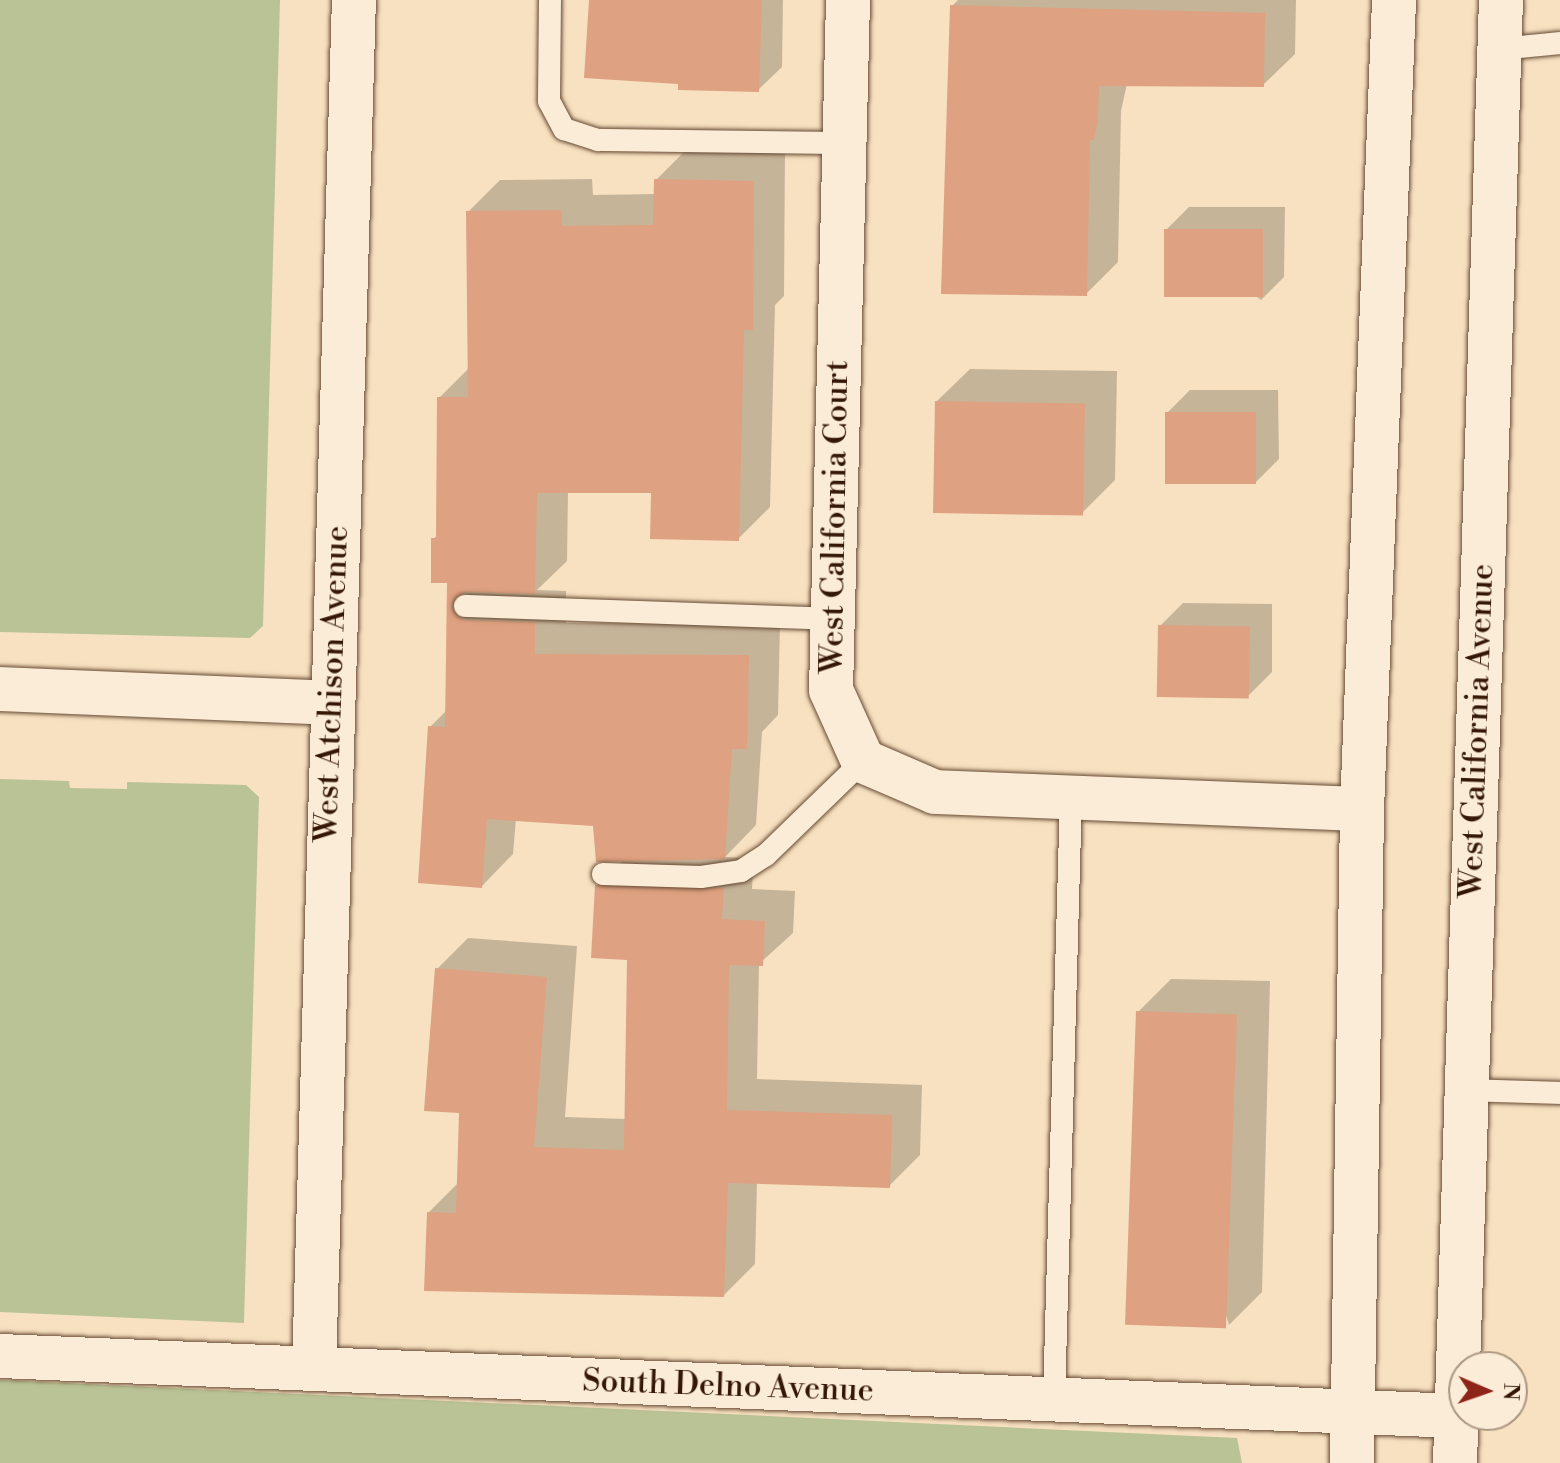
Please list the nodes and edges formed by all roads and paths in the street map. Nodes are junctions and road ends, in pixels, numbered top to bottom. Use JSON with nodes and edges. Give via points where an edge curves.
{"nodes":[{"id":1,"x":354,"y":0,"type":"edge"},
{"id":2,"x":550,"y":0,"type":"edge"},
{"id":3,"x":848,"y":0,"type":"edge"},
{"id":4,"x":1394,"y":0,"type":"edge"},
{"id":5,"x":1501,"y":0,"type":"edge"},
{"id":6,"x":1560,"y":43,"type":"edge"},
{"id":7,"x":1499,"y":49,"type":"junction"},
{"id":8,"x":844,"y":143,"type":"junction"},
{"id":9,"x":465,"y":606,"type":"dead end"},
{"id":10,"x":833,"y":619,"type":"junction"},
{"id":11,"x":0,"y":689,"type":"edge"},
{"id":12,"x":331,"y":703,"type":"junction"},
{"id":13,"x":863,"y":761,"type":"junction"},
{"id":14,"x":1071,"y":797,"type":"junction"},
{"id":15,"x":1362,"y":809,"type":"junction"},
{"id":16,"x":603,"y":874,"type":"dead end"},
{"id":17,"x":1466,"y":1090,"type":"junction"},
{"id":18,"x":1560,"y":1093,"type":"edge"},
{"id":19,"x":1458,"y":1351,"type":"edge"},
{"id":20,"x":0,"y":1356,"type":"edge"},
{"id":21,"x":314,"y":1369,"type":"junction"},
{"id":22,"x":1054,"y":1400,"type":"junction"},
{"id":23,"x":1352,"y":1412,"type":"junction"},
{"id":24,"x":1448,"y":1416,"type":"edge"},
{"id":25,"x":1456,"y":1431,"type":"edge"},
{"id":26,"x":1352,"y":1463,"type":"edge"},
{"id":27,"x":1455,"y":1463,"type":"edge"}],
"edges":[{"from":1,"to":12,"type":"street","name":"West Atchison Avenue"},
{"from":2,"to":8,"type":"lane","via":[[549,101],[564,129],[598,140]]},
{"from":3,"to":8,"type":"street","name":"West California Court"},
{"from":4,"to":15,"type":"street"},
{"from":5,"to":7,"type":"street","name":"West California Avenue"},
{"from":6,"to":7,"type":"lane"},
{"from":7,"to":17,"type":"street","name":"West California Avenue"},
{"from":8,"to":10,"type":"street","name":"West California Court"},
{"from":9,"to":10,"type":"lane"},
{"from":10,"to":13,"type":"street","name":"West California Court","via":[[831,690]]},
{"from":11,"to":12,"type":"street"},
{"from":12,"to":21,"type":"street","name":"West Atchison Avenue"},
{"from":13,"to":14,"type":"street","via":[[935,792]]},
{"from":13,"to":16,"type":"lane","via":[[766,855],[741,871],[701,877]]},
{"from":14,"to":15,"type":"street"},
{"from":14,"to":22,"type":"lane"},
{"from":15,"to":23,"type":"street"},
{"from":17,"to":18,"type":"lane"},
{"from":17,"to":19,"type":"street","name":"West California Avenue"},
{"from":20,"to":21,"type":"street","name":"South Delno Avenue"},
{"from":21,"to":22,"type":"street","name":"South Delno Avenue"},
{"from":22,"to":23,"type":"street","name":"South Delno Avenue"},
{"from":23,"to":24,"type":"street","name":"South Delno Avenue"},
{"from":23,"to":26,"type":"street"},
{"from":25,"to":27,"type":"street","name":"West California Avenue"}]}
